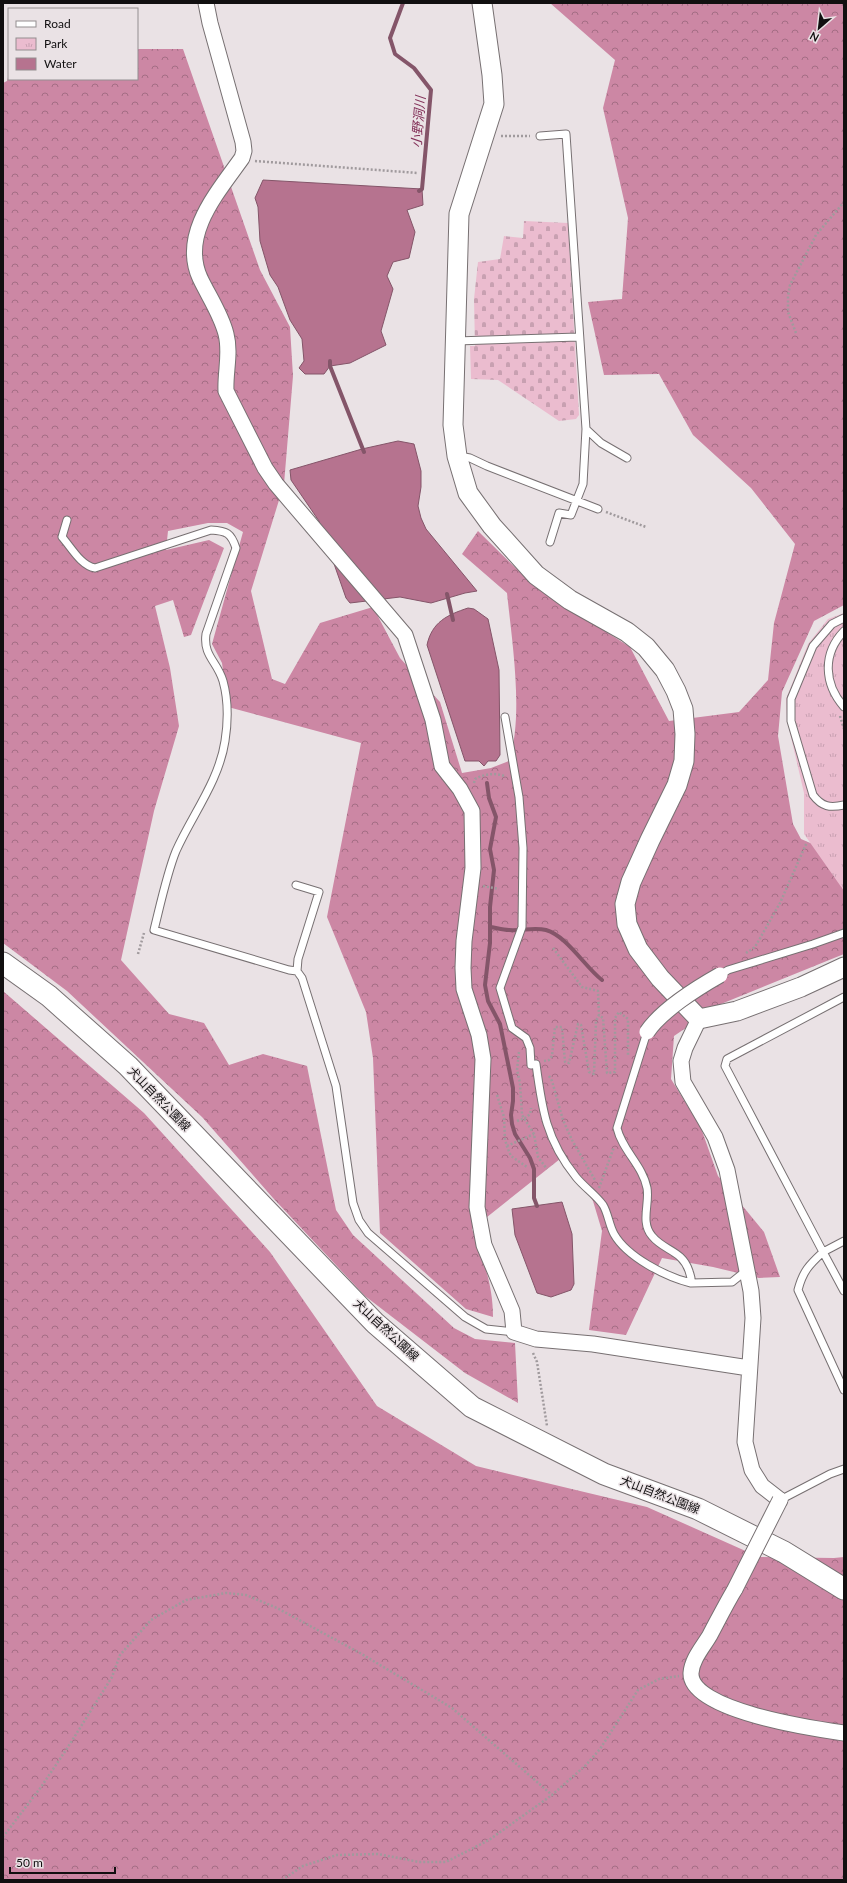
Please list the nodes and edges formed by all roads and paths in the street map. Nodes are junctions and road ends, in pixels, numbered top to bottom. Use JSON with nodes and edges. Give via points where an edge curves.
{"nodes":[{"id":1,"x":206,"y":3,"type":"edge"},
{"id":2,"x":482,"y":3,"type":"edge"},
{"id":3,"x":484,"y":136,"type":"junction"},
{"id":4,"x":540,"y":136,"type":"joint"},
{"id":5,"x":242,"y":158,"type":"junction"},
{"id":6,"x":418,"y":173,"type":"dead end"},
{"id":7,"x":844,"y":202,"type":"edge"},
{"id":8,"x":796,"y":333,"type":"dead end"},
{"id":9,"x":578,"y":337,"type":"junction"},
{"id":10,"x":456,"y":341,"type":"junction"},
{"id":11,"x":586,"y":429,"type":"junction"},
{"id":12,"x":457,"y":456,"type":"junction"},
{"id":13,"x":627,"y":458,"type":"dead end"},
{"id":14,"x":578,"y":501,"type":"junction"},
{"id":15,"x":598,"y":509,"type":"joint"},
{"id":16,"x":66,"y":520,"type":"dead end"},
{"id":17,"x":646,"y":527,"type":"dead end"},
{"id":18,"x":550,"y":542,"type":"dead end"},
{"id":19,"x":844,"y":618,"type":"edge"},
{"id":20,"x":844,"y":631,"type":"edge"},
{"id":21,"x":844,"y":706,"type":"edge"},
{"id":22,"x":505,"y":717,"type":"dead end"},
{"id":23,"x":840,"y":717,"type":"dead end"},
{"id":24,"x":844,"y":729,"type":"edge"},
{"id":25,"x":508,"y":784,"type":"dead end"},
{"id":26,"x":473,"y":787,"type":"dead end"},
{"id":27,"x":844,"y":805,"type":"edge"},
{"id":28,"x":807,"y":842,"type":"dead end"},
{"id":29,"x":296,"y":885,"type":"dead end"},
{"id":30,"x":482,"y":885,"type":"dead end"},
{"id":31,"x":486,"y":886,"type":"dead end"},
{"id":32,"x":499,"y":889,"type":"dead end"},
{"id":33,"x":481,"y":893,"type":"dead end"},
{"id":34,"x":844,"y":933,"type":"edge"},
{"id":35,"x":553,"y":948,"type":"dead end"},
{"id":36,"x":743,"y":955,"type":"dead end"},
{"id":37,"x":3,"y":963,"type":"edge"},
{"id":38,"x":844,"y":967,"type":"edge"},
{"id":39,"x":297,"y":971,"type":"junction"},
{"id":40,"x":720,"y":975,"type":"joint"},
{"id":41,"x":844,"y":997,"type":"edge"},
{"id":42,"x":599,"y":1016,"type":"junction"},
{"id":43,"x":699,"y":1019,"type":"junction"},
{"id":44,"x":512,"y":1028,"type":"junction"},
{"id":45,"x":647,"y":1032,"type":"joint"},
{"id":46,"x":628,"y":1057,"type":"dead end"},
{"id":47,"x":542,"y":1065,"type":"dead end"},
{"id":48,"x":545,"y":1071,"type":"dead end"},
{"id":49,"x":494,"y":1088,"type":"dead end"},
{"id":50,"x":534,"y":1134,"type":"junction"},
{"id":51,"x":619,"y":1138,"type":"junction"},
{"id":52,"x":507,"y":1146,"type":"junction"},
{"id":53,"x":528,"y":1167,"type":"dead end"},
{"id":54,"x":547,"y":1169,"type":"dead end"},
{"id":55,"x":599,"y":1188,"type":"junction"},
{"id":56,"x":603,"y":1205,"type":"junction"},
{"id":57,"x":844,"y":1241,"type":"edge"},
{"id":58,"x":823,"y":1252,"type":"junction"},
{"id":59,"x":748,"y":1273,"type":"junction"},
{"id":60,"x":692,"y":1283,"type":"junction"},
{"id":61,"x":844,"y":1291,"type":"edge"},
{"id":62,"x":520,"y":1334,"type":"junction"},
{"id":63,"x":749,"y":1368,"type":"junction"},
{"id":64,"x":844,"y":1390,"type":"edge"},
{"id":65,"x":546,"y":1445,"type":"junction"},
{"id":66,"x":844,"y":1469,"type":"edge"},
{"id":67,"x":780,"y":1500,"type":"junction"},
{"id":68,"x":844,"y":1589,"type":"edge"},
{"id":69,"x":691,"y":1674,"type":"junction"},
{"id":70,"x":844,"y":1733,"type":"edge"},
{"id":71,"x":552,"y":1795,"type":"junction"},
{"id":72,"x":3,"y":1837,"type":"edge"},
{"id":73,"x":282,"y":1880,"type":"edge"}],
"edges":[{"from":1,"to":5,"type":"street","via":[[243,142]]},
{"from":2,"to":3,"type":"street","via":[[494,104]]},
{"from":3,"to":4,"type":"path"},
{"from":3,"to":10,"type":"street","via":[[459,214]]},
{"from":4,"to":9,"type":"lane","via":[[566,134]]},
{"from":5,"to":6,"type":"path"},
{"from":5,"to":62,"type":"street","via":[[210,203],[200,224],[194,253],[200,277],[222,320],[226,335],[226,392],[265,468],[276,484],[405,635],[433,720],[442,766],[460,788],[472,811],[473,868],[463,968],[464,989],[479,1035],[483,1059],[477,1207],[484,1245]]},
{"from":7,"to":8,"type":"path","via":[[816,234],[790,285],[788,312]]},
{"from":9,"to":10,"type":"lane"},
{"from":9,"to":11,"type":"lane"},
{"from":10,"to":12,"type":"street","via":[[453,425]]},
{"from":11,"to":13,"type":"lane","via":[[601,443]]},
{"from":11,"to":14,"type":"lane","via":[[583,484]]},
{"from":12,"to":14,"type":"lane","via":[[470,458]]},
{"from":12,"to":43,"type":"street","via":[[468,493],[492,526],[536,576],[570,600],[627,632],[646,647],[665,670],[676,691],[683,709],[684,761],[677,785],[631,882],[625,904],[627,924],[638,950],[660,978]]},
{"from":14,"to":15,"type":"lane"},
{"from":14,"to":18,"type":"lane","via":[[571,515],[559,513]]},
{"from":15,"to":17,"type":"path"},
{"from":16,"to":39,"type":"lane","via":[[62,537],[90,568],[211,530],[224,531],[232,538],[236,548],[206,634],[205,644],[207,653],[223,681],[226,698],[225,743],[215,777],[176,853],[154,930]]},
{"from":19,"to":27,"type":"lane","via":[[832,624],[813,646],[791,699],[791,721],[813,795],[827,807]]},
{"from":20,"to":21,"type":"lane","via":[[836,641],[828,662],[829,679]]},
{"from":22,"to":44,"type":"lane","via":[[519,797],[524,848],[522,927],[500,988]]},
{"from":23,"to":24,"type":"path"},
{"from":25,"to":26,"type":"path","via":[[506,777],[500,774],[480,776],[474,779]]},
{"from":28,"to":36,"type":"path","via":[[780,903],[755,947]]},
{"from":29,"to":39,"type":"lane","via":[[319,892],[298,959]]},
{"from":30,"to":33,"type":"path"},
{"from":31,"to":32,"type":"path"},
{"from":34,"to":40,"type":"lane","via":[[728,970]]},
{"from":35,"to":42,"type":"path","via":[[582,987],[598,991]]},
{"from":37,"to":65,"type":"main road","name":"犬山自然公園線","via":[[49,996],[128,1066],[376,1323],[472,1407]]},
{"from":38,"to":43,"type":"street","via":[[801,987],[737,1011]]},
{"from":39,"to":62,"type":"lane","via":[[302,978],[336,1086],[353,1203],[359,1220],[368,1232],[465,1317],[486,1329]]},
{"from":40,"to":45,"type":"street","bridge":true,"via":[[703,984],[654,1022]]},
{"from":41,"to":58,"type":"lane","via":[[727,1059],[725,1066]]},
{"from":42,"to":46,"type":"path","via":[[603,1018],[607,1073],[615,1072],[615,1018],[619,1012],[628,1019]]},
{"from":42,"to":47,"type":"path","via":[[596,1021],[594,1074],[589,1072],[581,1025],[578,1024],[569,1063],[566,1062],[562,1027],[555,1027],[552,1056],[549,1060],[541,1062]]},
{"from":43,"to":59,"type":"street","via":[[681,1061],[683,1082],[715,1137],[727,1170]]},
{"from":44,"to":50,"type":"path","via":[[512,1034],[520,1047],[517,1070],[522,1115]]},
{"from":44,"to":56,"type":"lane","via":[[526,1038],[530,1048],[531,1065],[536,1064],[547,1127],[556,1146],[575,1176]]},
{"from":45,"to":51,"type":"lane","via":[[617,1128]]},
{"from":48,"to":55,"type":"path","via":[[552,1081],[563,1120],[572,1140]]},
{"from":49,"to":52,"type":"path","via":[[504,1117]]},
{"from":50,"to":52,"type":"path"},
{"from":50,"to":54,"type":"path","via":[[538,1157]]},
{"from":51,"to":55,"type":"path"},
{"from":51,"to":60,"type":"lane","via":[[645,1178],[648,1190],[646,1223],[650,1235],[682,1257]]},
{"from":52,"to":53,"type":"path","via":[[511,1156]]},
{"from":55,"to":56,"type":"path"},
{"from":56,"to":60,"type":"lane","via":[[613,1233],[628,1252],[656,1269]]},
{"from":57,"to":58,"type":"lane"},
{"from":58,"to":61,"type":"lane"},
{"from":58,"to":64,"type":"lane","via":[[801,1276],[798,1290]]},
{"from":59,"to":60,"type":"lane","via":[[742,1274],[732,1282]]},
{"from":59,"to":63,"type":"street","via":[[753,1318]]},
{"from":62,"to":63,"type":"street","via":[[536,1339],[593,1344]]},
{"from":62,"to":65,"type":"path","via":[[536,1362],[547,1424]]},
{"from":63,"to":67,"type":"street","via":[[746,1442],[752,1470],[762,1486]]},
{"from":65,"to":68,"type":"main road","name":"犬山自然公園線","via":[[604,1474],[698,1508],[784,1552]]},
{"from":66,"to":67,"type":"lane"},
{"from":67,"to":69,"type":"street","bridge":true,"via":[[735,1589],[695,1660]]},
{"from":69,"to":70,"type":"street","via":[[694,1684],[705,1694],[756,1717]]},
{"from":69,"to":71,"type":"path","via":[[659,1679],[638,1690],[600,1748],[586,1765]]},
{"from":71,"to":72,"type":"path","via":[[446,1704],[277,1608],[246,1595],[226,1593],[186,1600],[151,1620],[120,1655],[112,1677],[68,1747]]},
{"from":71,"to":73,"type":"path","via":[[489,1840],[446,1862],[419,1862],[378,1854],[337,1855],[303,1866]]}]}
